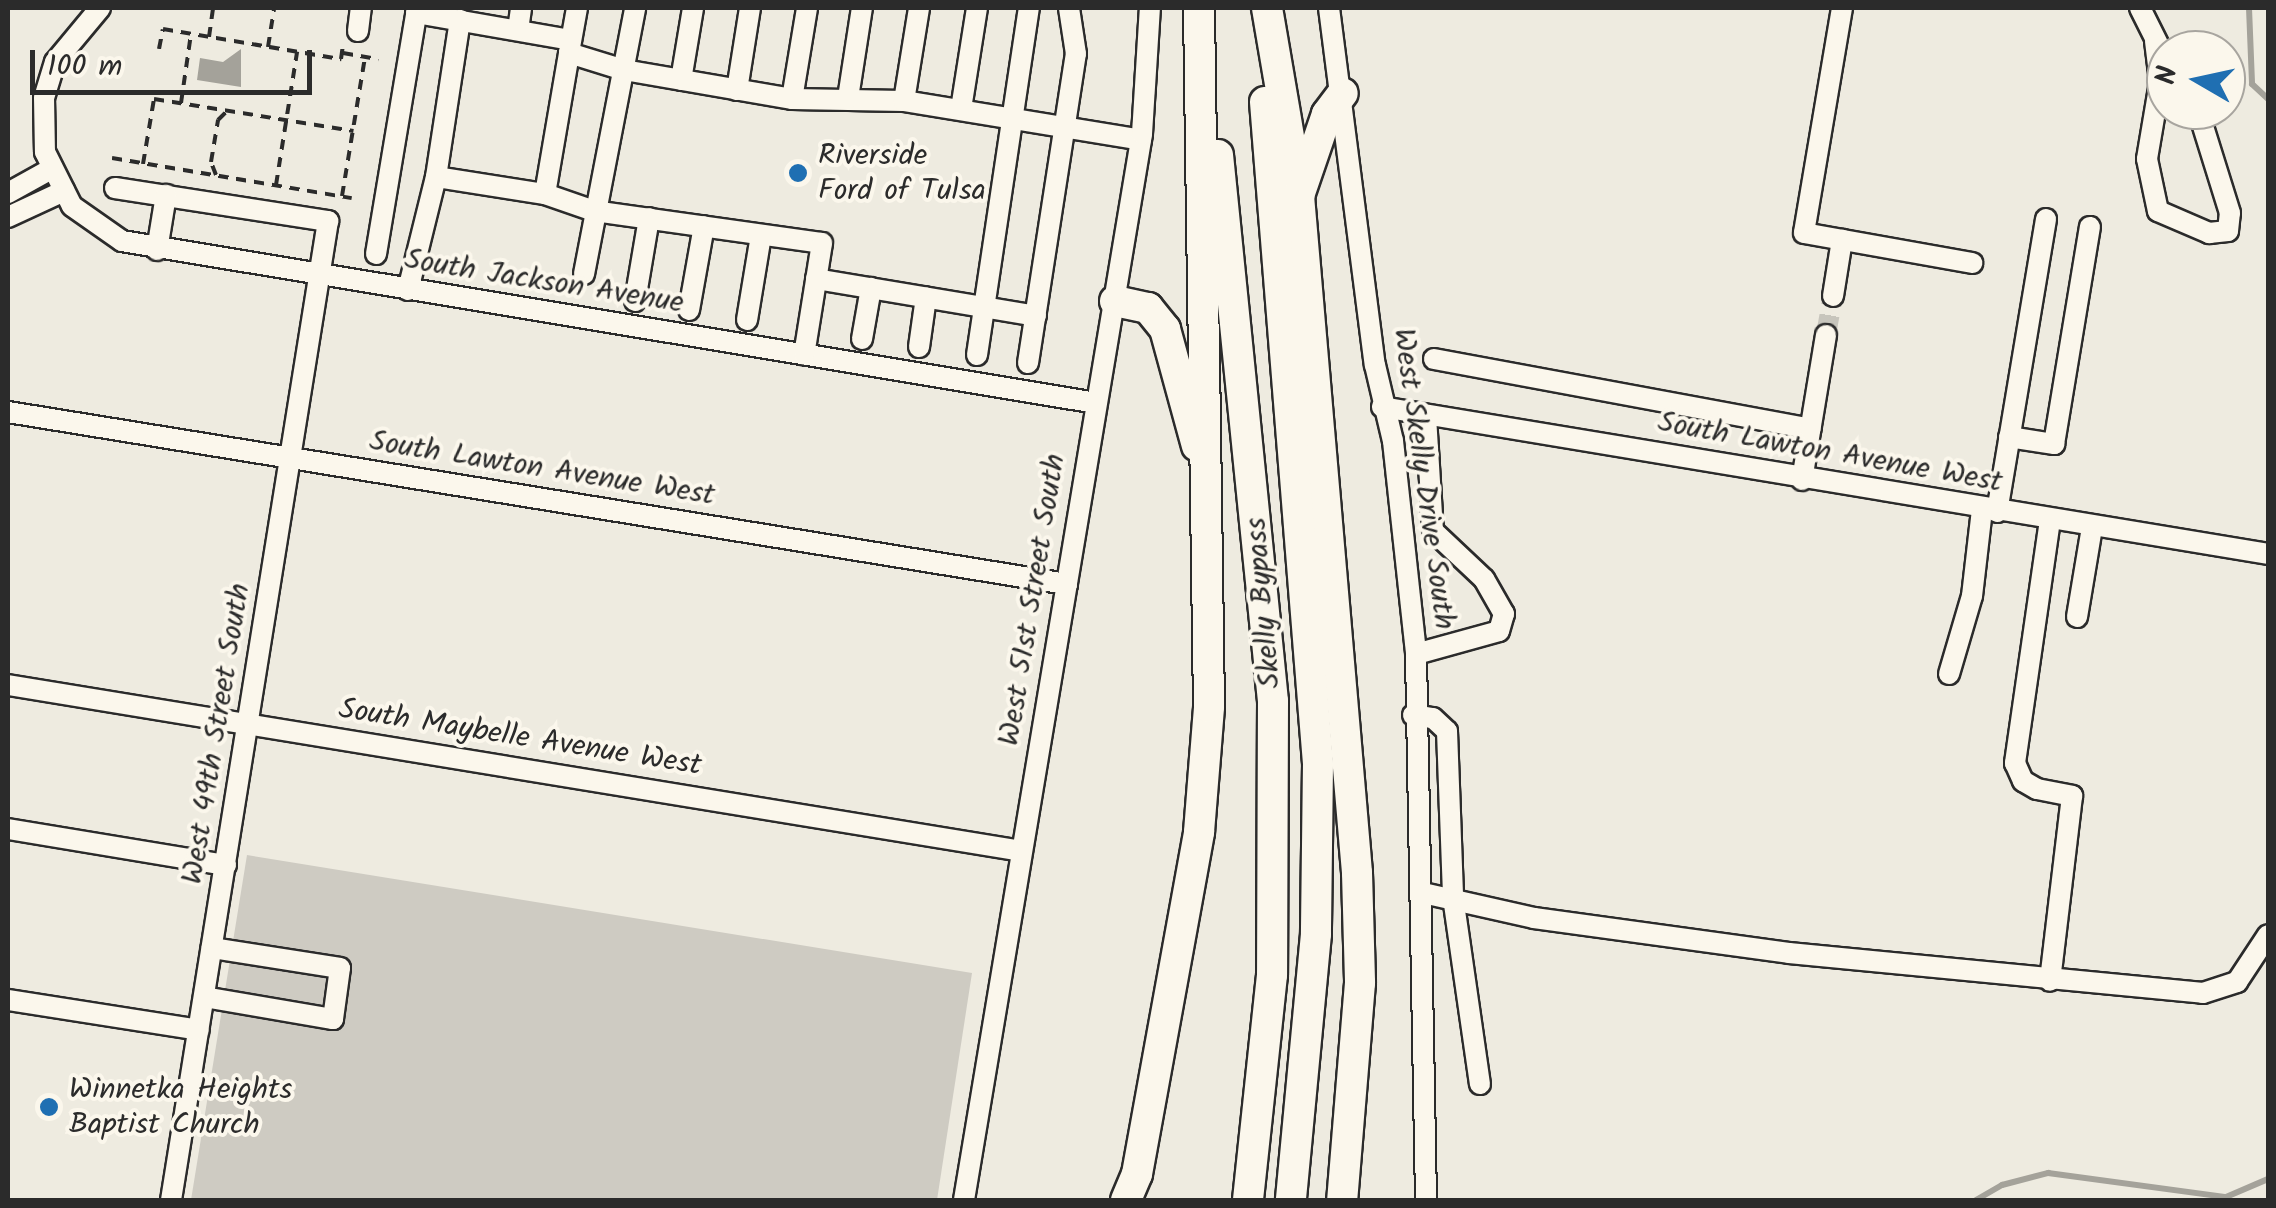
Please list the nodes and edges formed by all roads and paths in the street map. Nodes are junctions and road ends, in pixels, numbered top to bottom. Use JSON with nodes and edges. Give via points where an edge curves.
{"nodes":[{"id":1,"x":100,"y":8,"type":"edge"},
{"id":2,"x":214,"y":8,"type":"edge"},
{"id":3,"x":274,"y":8,"type":"edge"},
{"id":4,"x":361,"y":8,"type":"edge"},
{"id":5,"x":521,"y":8,"type":"edge"},
{"id":6,"x":577,"y":8,"type":"edge"},
{"id":7,"x":635,"y":8,"type":"edge"},
{"id":8,"x":693,"y":8,"type":"edge"},
{"id":9,"x":750,"y":8,"type":"edge"},
{"id":10,"x":807,"y":8,"type":"edge"},
{"id":11,"x":862,"y":8,"type":"edge"},
{"id":12,"x":919,"y":8,"type":"edge"},
{"id":13,"x":977,"y":8,"type":"edge"},
{"id":14,"x":1029,"y":8,"type":"edge"},
{"id":15,"x":1068,"y":8,"type":"edge"},
{"id":16,"x":1150,"y":8,"type":"edge"},
{"id":17,"x":1201,"y":8,"type":"edge"},
{"id":18,"x":1257,"y":8,"type":"edge"},
{"id":19,"x":1267,"y":8,"type":"edge"},
{"id":20,"x":1330,"y":8,"type":"edge"},
{"id":21,"x":1842,"y":8,"type":"edge"},
{"id":22,"x":416,"y":10,"type":"edge"},
{"id":23,"x":460,"y":20,"type":"junction"},
{"id":24,"x":518,"y":30,"type":"junction"},
{"id":25,"x":191,"y":34,"type":"junction"},
{"id":26,"x":351,"y":35,"type":"joint"},
{"id":27,"x":208,"y":37,"type":"junction"},
{"id":28,"x":570,"y":46,"type":"junction"},
{"id":29,"x":268,"y":47,"type":"junction"},
{"id":30,"x":160,"y":50,"type":"dead end"},
{"id":31,"x":297,"y":52,"type":"junction"},
{"id":32,"x":342,"y":53,"type":"junction"},
{"id":33,"x":365,"y":57,"type":"junction"},
{"id":34,"x":378,"y":59,"type":"dead end"},
{"id":35,"x":624,"y":70,"type":"junction"},
{"id":36,"x":681,"y":80,"type":"junction"},
{"id":37,"x":737,"y":90,"type":"junction"},
{"id":38,"x":1343,"y":93,"type":"junction"},
{"id":39,"x":848,"y":98,"type":"junction"},
{"id":40,"x":792,"y":99,"type":"junction"},
{"id":41,"x":904,"y":101,"type":"junction"},
{"id":42,"x":181,"y":104,"type":"junction"},
{"id":43,"x":210,"y":108,"type":"junction"},
{"id":44,"x":960,"y":109,"type":"junction"},
{"id":45,"x":226,"y":111,"type":"junction"},
{"id":46,"x":1013,"y":118,"type":"junction"},
{"id":47,"x":218,"y":120,"type":"junction"},
{"id":48,"x":286,"y":120,"type":"junction"},
{"id":49,"x":1066,"y":127,"type":"junction"},
{"id":50,"x":2152,"y":130,"type":"edge"},
{"id":51,"x":2204,"y":130,"type":"edge"},
{"id":52,"x":353,"y":132,"type":"junction"},
{"id":53,"x":1141,"y":140,"type":"junction"},
{"id":54,"x":112,"y":158,"type":"dead end"},
{"id":55,"x":211,"y":162,"type":"junction"},
{"id":56,"x":143,"y":164,"type":"junction"},
{"id":57,"x":53,"y":168,"type":"junction"},
{"id":58,"x":201,"y":173,"type":"junction"},
{"id":59,"x":216,"y":176,"type":"junction"},
{"id":60,"x":436,"y":177,"type":"junction"},
{"id":61,"x":276,"y":185,"type":"junction"},
{"id":62,"x":115,"y":188,"type":"dead end"},
{"id":63,"x":64,"y":191,"type":"junction"},
{"id":64,"x":8,"y":193,"type":"edge"},
{"id":65,"x":546,"y":194,"type":"junction"},
{"id":66,"x":166,"y":195,"type":"junction"},
{"id":67,"x":342,"y":196,"type":"junction"},
{"id":68,"x":1299,"y":196,"type":"junction"},
{"id":69,"x":352,"y":198,"type":"dead end"},
{"id":70,"x":594,"y":211,"type":"junction"},
{"id":71,"x":8,"y":218,"type":"edge"},
{"id":72,"x":649,"y":218,"type":"junction"},
{"id":73,"x":2046,"y":219,"type":"dead end"},
{"id":74,"x":704,"y":226,"type":"junction"},
{"id":75,"x":2090,"y":227,"type":"dead end"},
{"id":76,"x":761,"y":235,"type":"junction"},
{"id":77,"x":1842,"y":240,"type":"junction"},
{"id":78,"x":158,"y":250,"type":"junction"},
{"id":79,"x":376,"y":254,"type":"dead end"},
{"id":80,"x":1972,"y":263,"type":"dead end"},
{"id":81,"x":584,"y":274,"type":"dead end"},
{"id":82,"x":320,"y":276,"type":"junction"},
{"id":83,"x":816,"y":279,"type":"junction"},
{"id":84,"x":870,"y":288,"type":"junction"},
{"id":85,"x":408,"y":290,"type":"junction"},
{"id":86,"x":1833,"y":296,"type":"tunnel mouth"},
{"id":87,"x":926,"y":298,"type":"junction"},
{"id":88,"x":635,"y":300,"type":"dead end"},
{"id":89,"x":1115,"y":301,"type":"junction"},
{"id":90,"x":984,"y":308,"type":"junction"},
{"id":91,"x":689,"y":310,"type":"dead end"},
{"id":92,"x":1036,"y":316,"type":"junction"},
{"id":93,"x":747,"y":320,"type":"dead end"},
{"id":94,"x":1826,"y":335,"type":"tunnel mouth"},
{"id":95,"x":862,"y":339,"type":"dead end"},
{"id":96,"x":918,"y":347,"type":"dead end"},
{"id":97,"x":804,"y":355,"type":"junction"},
{"id":98,"x":977,"y":355,"type":"dead end"},
{"id":99,"x":1434,"y":360,"type":"dead end"},
{"id":100,"x":1028,"y":364,"type":"dead end"},
{"id":101,"x":1096,"y":403,"type":"junction"},
{"id":102,"x":1382,"y":407,"type":"junction"},
{"id":103,"x":8,"y":412,"type":"edge"},
{"id":104,"x":1426,"y":416,"type":"junction"},
{"id":105,"x":1811,"y":429,"type":"junction"},
{"id":106,"x":2009,"y":437,"type":"junction"},
{"id":107,"x":292,"y":458,"type":"junction"},
{"id":108,"x":1802,"y":480,"type":"junction"},
{"id":109,"x":1210,"y":491,"type":"junction"},
{"id":110,"x":1989,"y":511,"type":"junction"},
{"id":111,"x":2050,"y":520,"type":"junction"},
{"id":112,"x":2092,"y":527,"type":"junction"},
{"id":113,"x":2268,"y":554,"type":"edge"},
{"id":114,"x":1067,"y":584,"type":"junction"},
{"id":115,"x":2077,"y":617,"type":"dead end"},
{"id":116,"x":1416,"y":654,"type":"junction"},
{"id":117,"x":1949,"y":674,"type":"dead end"},
{"id":118,"x":8,"y":685,"type":"edge"},
{"id":119,"x":1413,"y":715,"type":"junction"},
{"id":120,"x":249,"y":724,"type":"junction"},
{"id":121,"x":8,"y":830,"type":"edge"},
{"id":122,"x":1022,"y":851,"type":"junction"},
{"id":123,"x":226,"y":865,"type":"junction"},
{"id":124,"x":1422,"y":892,"type":"junction"},
{"id":125,"x":1453,"y":897,"type":"junction"},
{"id":126,"x":2268,"y":934,"type":"edge"},
{"id":127,"x":212,"y":948,"type":"junction"},
{"id":128,"x":2050,"y":981,"type":"junction"},
{"id":129,"x":204,"y":998,"type":"junction"},
{"id":130,"x":8,"y":1000,"type":"edge"},
{"id":131,"x":199,"y":1030,"type":"junction"},
{"id":132,"x":1480,"y":1084,"type":"dead end"},
{"id":133,"x":171,"y":1200,"type":"edge"},
{"id":134,"x":964,"y":1200,"type":"edge"},
{"id":135,"x":1126,"y":1200,"type":"edge"},
{"id":136,"x":1248,"y":1200,"type":"edge"},
{"id":137,"x":1290,"y":1200,"type":"edge"},
{"id":138,"x":1342,"y":1200,"type":"edge"},
{"id":139,"x":1426,"y":1200,"type":"edge"}],
"edges":[{"from":1,"to":57,"type":"street","via":[[55,62],[44,97],[45,152]]},
{"from":2,"to":27,"type":"path"},
{"from":3,"to":29,"type":"path"},
{"from":4,"to":26,"type":"street"},
{"from":5,"to":24,"type":"street"},
{"from":6,"to":28,"type":"street"},
{"from":7,"to":35,"type":"street"},
{"from":8,"to":36,"type":"street"},
{"from":9,"to":37,"type":"street"},
{"from":10,"to":40,"type":"street"},
{"from":11,"to":39,"type":"street"},
{"from":12,"to":41,"type":"street"},
{"from":13,"to":44,"type":"street"},
{"from":14,"to":46,"type":"street"},
{"from":15,"to":49,"type":"street","via":[[1076,54]]},
{"from":16,"to":53,"type":"street","name":"West 51st Street South"},
{"from":17,"to":109,"type":"highway"},
{"from":17,"to":136,"type":"highway","name":"Skelly Bypass","via":[[1273,701],[1272,976]]},
{"from":18,"to":137,"type":"highway","name":"Skelly Bypass","via":[[1318,764],[1316,934]]},
{"from":19,"to":68,"type":"highway"},
{"from":20,"to":38,"type":"street","name":"West Skelly Drive South"},
{"from":21,"to":77,"type":"street","via":[[1804,233]]},
{"from":22,"to":23,"type":"street"},
{"from":22,"to":79,"type":"street"},
{"from":23,"to":24,"type":"street"},
{"from":23,"to":60,"type":"street"},
{"from":24,"to":28,"type":"street"},
{"from":25,"to":27,"type":"path"},
{"from":25,"to":30,"type":"path","via":[[163,29]]},
{"from":25,"to":42,"type":"path"},
{"from":26,"to":32,"type":"path"},
{"from":27,"to":29,"type":"path"},
{"from":28,"to":35,"type":"street"},
{"from":28,"to":65,"type":"street"},
{"from":29,"to":31,"type":"path"},
{"from":31,"to":32,"type":"path","via":[[340,59]]},
{"from":31,"to":48,"type":"path"},
{"from":32,"to":33,"type":"path"},
{"from":33,"to":34,"type":"path"},
{"from":33,"to":52,"type":"path"},
{"from":35,"to":36,"type":"street"},
{"from":35,"to":70,"type":"street"},
{"from":36,"to":37,"type":"street"},
{"from":37,"to":40,"type":"street"},
{"from":38,"to":68,"type":"highway","via":[[1328,114]]},
{"from":38,"to":102,"type":"street","name":"West Skelly Drive South"},
{"from":39,"to":40,"type":"street"},
{"from":39,"to":41,"type":"street"},
{"from":41,"to":44,"type":"street"},
{"from":42,"to":43,"type":"path"},
{"from":42,"to":56,"type":"path","via":[[154,99]]},
{"from":43,"to":45,"type":"path"},
{"from":43,"to":47,"type":"path"},
{"from":44,"to":46,"type":"street"},
{"from":45,"to":47,"type":"path"},
{"from":45,"to":48,"type":"path"},
{"from":46,"to":49,"type":"street"},
{"from":46,"to":90,"type":"street"},
{"from":47,"to":55,"type":"path"},
{"from":48,"to":52,"type":"path"},
{"from":48,"to":61,"type":"path"},
{"from":49,"to":53,"type":"street"},
{"from":49,"to":92,"type":"street"},
{"from":50,"to":51,"type":"street","via":[[2147,159],[2158,210],[2209,233],[2228,230],[2230,212]]},
{"from":52,"to":67,"type":"path"},
{"from":53,"to":89,"type":"street","name":"West 51st Street South"},
{"from":54,"to":56,"type":"path"},
{"from":55,"to":58,"type":"path"},
{"from":55,"to":59,"type":"path"},
{"from":56,"to":58,"type":"path"},
{"from":57,"to":63,"type":"street"},
{"from":57,"to":64,"type":"street"},
{"from":58,"to":59,"type":"path"},
{"from":59,"to":61,"type":"path"},
{"from":60,"to":65,"type":"street"},
{"from":60,"to":85,"type":"street"},
{"from":61,"to":67,"type":"path"},
{"from":62,"to":66,"type":"street"},
{"from":63,"to":71,"type":"street"},
{"from":63,"to":78,"type":"street","name":"South Jackson Avenue","via":[[105,233]]},
{"from":65,"to":70,"type":"street"},
{"from":66,"to":78,"type":"street"},
{"from":66,"to":82,"type":"street","name":"West 49th Street South","via":[[328,221]]},
{"from":67,"to":69,"type":"path"},
{"from":68,"to":138,"type":"highway","via":[[1357,873],[1360,983]]},
{"from":70,"to":72,"type":"street"},
{"from":70,"to":81,"type":"street"},
{"from":72,"to":74,"type":"street"},
{"from":72,"to":88,"type":"street"},
{"from":73,"to":106,"type":"street"},
{"from":74,"to":76,"type":"street"},
{"from":74,"to":91,"type":"street"},
{"from":75,"to":106,"type":"street","via":[[2054,444]]},
{"from":76,"to":83,"type":"street","via":[[822,244]]},
{"from":76,"to":93,"type":"street"},
{"from":77,"to":80,"type":"street"},
{"from":77,"to":86,"type":"street"},
{"from":78,"to":82,"type":"street","name":"South Jackson Avenue"},
{"from":82,"to":85,"type":"street","name":"South Jackson Avenue"},
{"from":82,"to":107,"type":"street","name":"West 49th Street South"},
{"from":83,"to":84,"type":"street"},
{"from":83,"to":97,"type":"street"},
{"from":84,"to":87,"type":"street"},
{"from":84,"to":95,"type":"street"},
{"from":85,"to":97,"type":"street","name":"South Jackson Avenue"},
{"from":87,"to":90,"type":"street"},
{"from":87,"to":96,"type":"street"},
{"from":89,"to":101,"type":"street","name":"West 51st Street South"},
{"from":89,"to":109,"type":"highway","via":[[1148,308],[1165,329]]},
{"from":90,"to":92,"type":"street"},
{"from":90,"to":98,"type":"street"},
{"from":92,"to":100,"type":"street"},
{"from":94,"to":105,"type":"street"},
{"from":97,"to":101,"type":"street","name":"South Jackson Avenue"},
{"from":99,"to":105,"type":"street"},
{"from":101,"to":114,"type":"street","name":"West 51st Street South"},
{"from":102,"to":104,"type":"street","name":"South Lawton Avenue West"},
{"from":102,"to":116,"type":"street","name":"West Skelly Drive South","via":[[1393,441]]},
{"from":103,"to":107,"type":"street","name":"South Lawton Avenue West"},
{"from":104,"to":108,"type":"street","name":"South Lawton Avenue West"},
{"from":104,"to":116,"type":"street","via":[[1433,531],[1484,579],[1504,614],[1500,631]]},
{"from":105,"to":108,"type":"street"},
{"from":106,"to":110,"type":"street"},
{"from":107,"to":114,"type":"street","name":"South Lawton Avenue West"},
{"from":107,"to":120,"type":"street","name":"West 49th Street South"},
{"from":108,"to":110,"type":"street","name":"South Lawton Avenue West"},
{"from":109,"to":135,"type":"highway","via":[[1209,706],[1199,832],[1137,1174]]},
{"from":110,"to":111,"type":"street","name":"South Lawton Avenue West"},
{"from":110,"to":117,"type":"street"},
{"from":111,"to":112,"type":"street","name":"South Lawton Avenue West"},
{"from":111,"to":128,"type":"street","via":[[2015,764],[2037,790],[2072,796]]},
{"from":112,"to":113,"type":"street","name":"South Lawton Avenue West"},
{"from":112,"to":115,"type":"street"},
{"from":114,"to":122,"type":"street","name":"West 51st Street South"},
{"from":116,"to":119,"type":"street","name":"West Skelly Drive South"},
{"from":118,"to":120,"type":"street","name":"South Maybelle Avenue West"},
{"from":119,"to":124,"type":"street","name":"West Skelly Drive South"},
{"from":119,"to":125,"type":"street","via":[[1433,718],[1447,732]]},
{"from":120,"to":122,"type":"street","name":"South Maybelle Avenue West"},
{"from":120,"to":123,"type":"street","name":"West 49th Street South"},
{"from":121,"to":123,"type":"street"},
{"from":122,"to":134,"type":"street","name":"West 51st Street South"},
{"from":123,"to":127,"type":"street","name":"West 49th Street South"},
{"from":124,"to":125,"type":"street"},
{"from":124,"to":139,"type":"street","name":"West Skelly Drive South"},
{"from":125,"to":128,"type":"street","via":[[1534,918]]},
{"from":125,"to":132,"type":"street"},
{"from":126,"to":128,"type":"street","via":[[2237,982],[2203,993]]},
{"from":127,"to":129,"type":"street","name":"West 49th Street South"},
{"from":127,"to":129,"type":"street","via":[[340,968],[334,1019]]},
{"from":129,"to":131,"type":"street","name":"West 49th Street South"},
{"from":130,"to":131,"type":"street"},
{"from":131,"to":133,"type":"street","name":"West 49th Street South"}]}
